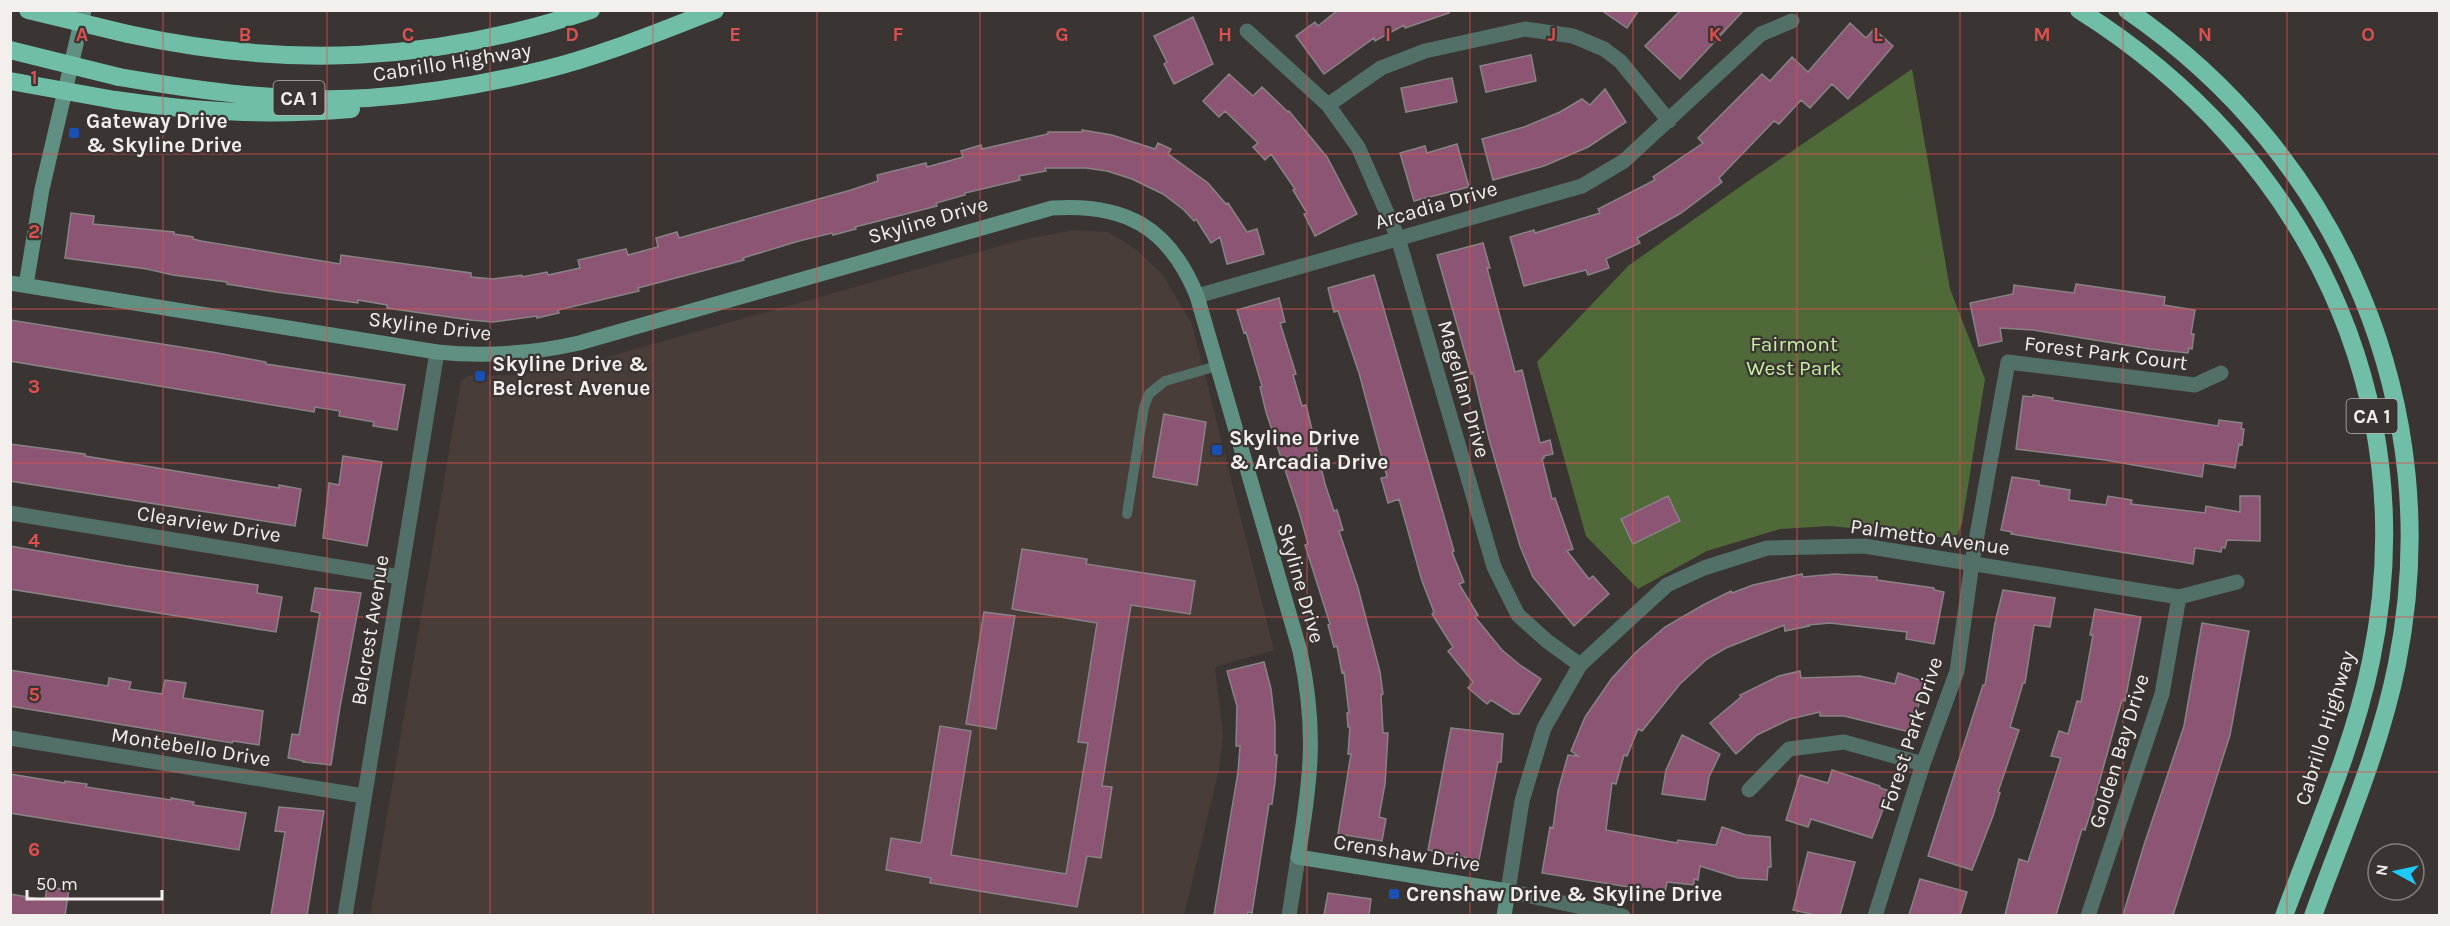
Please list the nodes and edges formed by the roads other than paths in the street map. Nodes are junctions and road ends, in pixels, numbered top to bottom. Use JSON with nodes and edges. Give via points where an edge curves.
{"nodes":[{"id":1,"x":28,"y":10,"type":"edge"},
{"id":2,"x":84,"y":10,"type":"edge"},
{"id":3,"x":591,"y":10,"type":"edge"},
{"id":4,"x":714,"y":10,"type":"edge"},
{"id":5,"x":2079,"y":10,"type":"edge"},
{"id":6,"x":2127,"y":10,"type":"edge"},
{"id":7,"x":1792,"y":21,"type":"dead end"},
{"id":8,"x":1247,"y":31,"type":"dead end"},
{"id":9,"x":10,"y":50,"type":"edge"},
{"id":10,"x":10,"y":81,"type":"edge"},
{"id":11,"x":480,"y":84,"type":"junction"},
{"id":12,"x":1328,"y":105,"type":"junction"},
{"id":13,"x":1670,"y":121,"type":"junction"},
{"id":14,"x":1398,"y":238,"type":"junction"},
{"id":15,"x":10,"y":283,"type":"edge"},
{"id":16,"x":26,"y":285,"type":"junction"},
{"id":17,"x":1197,"y":296,"type":"junction"},
{"id":18,"x":436,"y":352,"type":"junction"},
{"id":19,"x":1217,"y":366,"type":"junction"},
{"id":20,"x":2221,"y":373,"type":"dead end"},
{"id":21,"x":10,"y":513,"type":"edge"},
{"id":22,"x":1126,"y":514,"type":"dead end"},
{"id":23,"x":1972,"y":563,"type":"junction"},
{"id":24,"x":400,"y":577,"type":"junction"},
{"id":25,"x":2237,"y":582,"type":"dead end"},
{"id":26,"x":2179,"y":597,"type":"junction"},
{"id":27,"x":1580,"y":665,"type":"junction"},
{"id":28,"x":10,"y":738,"type":"edge"},
{"id":29,"x":1923,"y":764,"type":"junction"},
{"id":30,"x":1749,"y":790,"type":"dead end"},
{"id":31,"x":364,"y":796,"type":"junction"},
{"id":32,"x":1298,"y":857,"type":"junction"},
{"id":33,"x":1508,"y":891,"type":"junction"},
{"id":34,"x":345,"y":915,"type":"edge"},
{"id":35,"x":1289,"y":915,"type":"edge"},
{"id":36,"x":1504,"y":915,"type":"edge"},
{"id":37,"x":1623,"y":915,"type":"edge"},
{"id":38,"x":1875,"y":915,"type":"edge"},
{"id":39,"x":2088,"y":915,"type":"edge"},
{"id":40,"x":2284,"y":915,"type":"edge"},
{"id":41,"x":2313,"y":915,"type":"edge"}],
"edges":[{"from":1,"to":3,"type":"highway","name":"Cabrillo Highway","number":"CA 1","bridge":true,"via":[[190,46],[267,55],[344,56],[459,45]]},
{"from":2,"to":16,"type":"street","via":[[42,189]]},
{"from":4,"to":11,"type":"highway","name":"Cabrillo Highway","number":"CA 1","via":[[602,52]]},
{"from":5,"to":40,"type":"highway","name":"Cabrillo Highway","number":"CA 1","via":[[2182,87],[2263,174],[2325,275],[2355,350],[2367,395],[2383,500],[2378,621],[2367,679],[2351,732]]},
{"from":6,"to":41,"type":"highway","number":"CA 1","via":[[2168,40],[2231,97],[2309,194],[2349,263],[2366,304],[2400,419],[2410,499],[2410,543],[2409,585],[2397,665],[2376,741]]},
{"from":7,"to":13,"type":"street","name":"Arcadia Drive","via":[[1761,34]]},
{"from":8,"to":12,"type":"street","name":"Magellan Drive"},
{"from":9,"to":11,"type":"highway","name":"Cabrillo Highway","number":"CA 1","bridge":true,"via":[[119,77],[246,95],[366,98]]},
{"from":10,"to":11,"type":"highway","bridge":true,"via":[[200,111],[277,114],[383,105]]},
{"from":12,"to":13,"type":"street","via":[[1381,68],[1425,51],[1525,29],[1573,36],[1604,49],[1620,61]]},
{"from":12,"to":14,"type":"street","name":"Magellan Drive","via":[[1358,147]]},
{"from":13,"to":14,"type":"street","name":"Arcadia Drive","via":[[1624,161],[1582,186]]},
{"from":14,"to":17,"type":"street","name":"Arcadia Drive"},
{"from":14,"to":27,"type":"street","name":"Magellan Drive","via":[[1494,567],[1518,615]]},
{"from":15,"to":16,"type":"street","name":"Skyline Drive"},
{"from":16,"to":18,"type":"street","name":"Skyline Drive"},
{"from":17,"to":18,"type":"street","name":"Skyline Drive","via":[[1174,254],[1140,223],[1095,208],[1052,208],[570,345],[493,356]]},
{"from":17,"to":19,"type":"street","name":"Skyline Drive"},
{"from":18,"to":24,"type":"street","name":"Belcrest Avenue"},
{"from":19,"to":22,"type":"lane","via":[[1166,381],[1149,394]]},
{"from":19,"to":32,"type":"street","name":"Skyline Drive","via":[[1307,685],[1312,751]]},
{"from":20,"to":23,"type":"street","name":"Forest Park Court","via":[[2195,386],[2008,362]]},
{"from":21,"to":24,"type":"street","name":"Clearview Drive"},
{"from":23,"to":26,"type":"street","name":"Palmetto Avenue"},
{"from":23,"to":27,"type":"street","name":"Palmetto Avenue","via":[[1864,546],[1767,548],[1704,568],[1667,585]]},
{"from":23,"to":29,"type":"street","name":"Forest Park Drive","via":[[1957,671]]},
{"from":24,"to":31,"type":"street","name":"Belcrest Avenue"},
{"from":25,"to":26,"type":"street"},
{"from":26,"to":39,"type":"street","name":"Golden Bay Drive","via":[[2162,694]]},
{"from":27,"to":33,"type":"street","name":"Palmetto Avenue","via":[[1544,728],[1522,801]]},
{"from":28,"to":31,"type":"street","name":"Montebello Drive"},
{"from":29,"to":30,"type":"street","via":[[1844,742],[1789,749]]},
{"from":29,"to":38,"type":"street","name":"Forest Park Drive"},
{"from":31,"to":34,"type":"street","name":"Belcrest Avenue"},
{"from":32,"to":33,"type":"street","name":"Crenshaw Drive"},
{"from":32,"to":35,"type":"street","name":"Skyline Drive"},
{"from":33,"to":36,"type":"street","name":"Palmetto Avenue"},
{"from":33,"to":37,"type":"street"}]}
